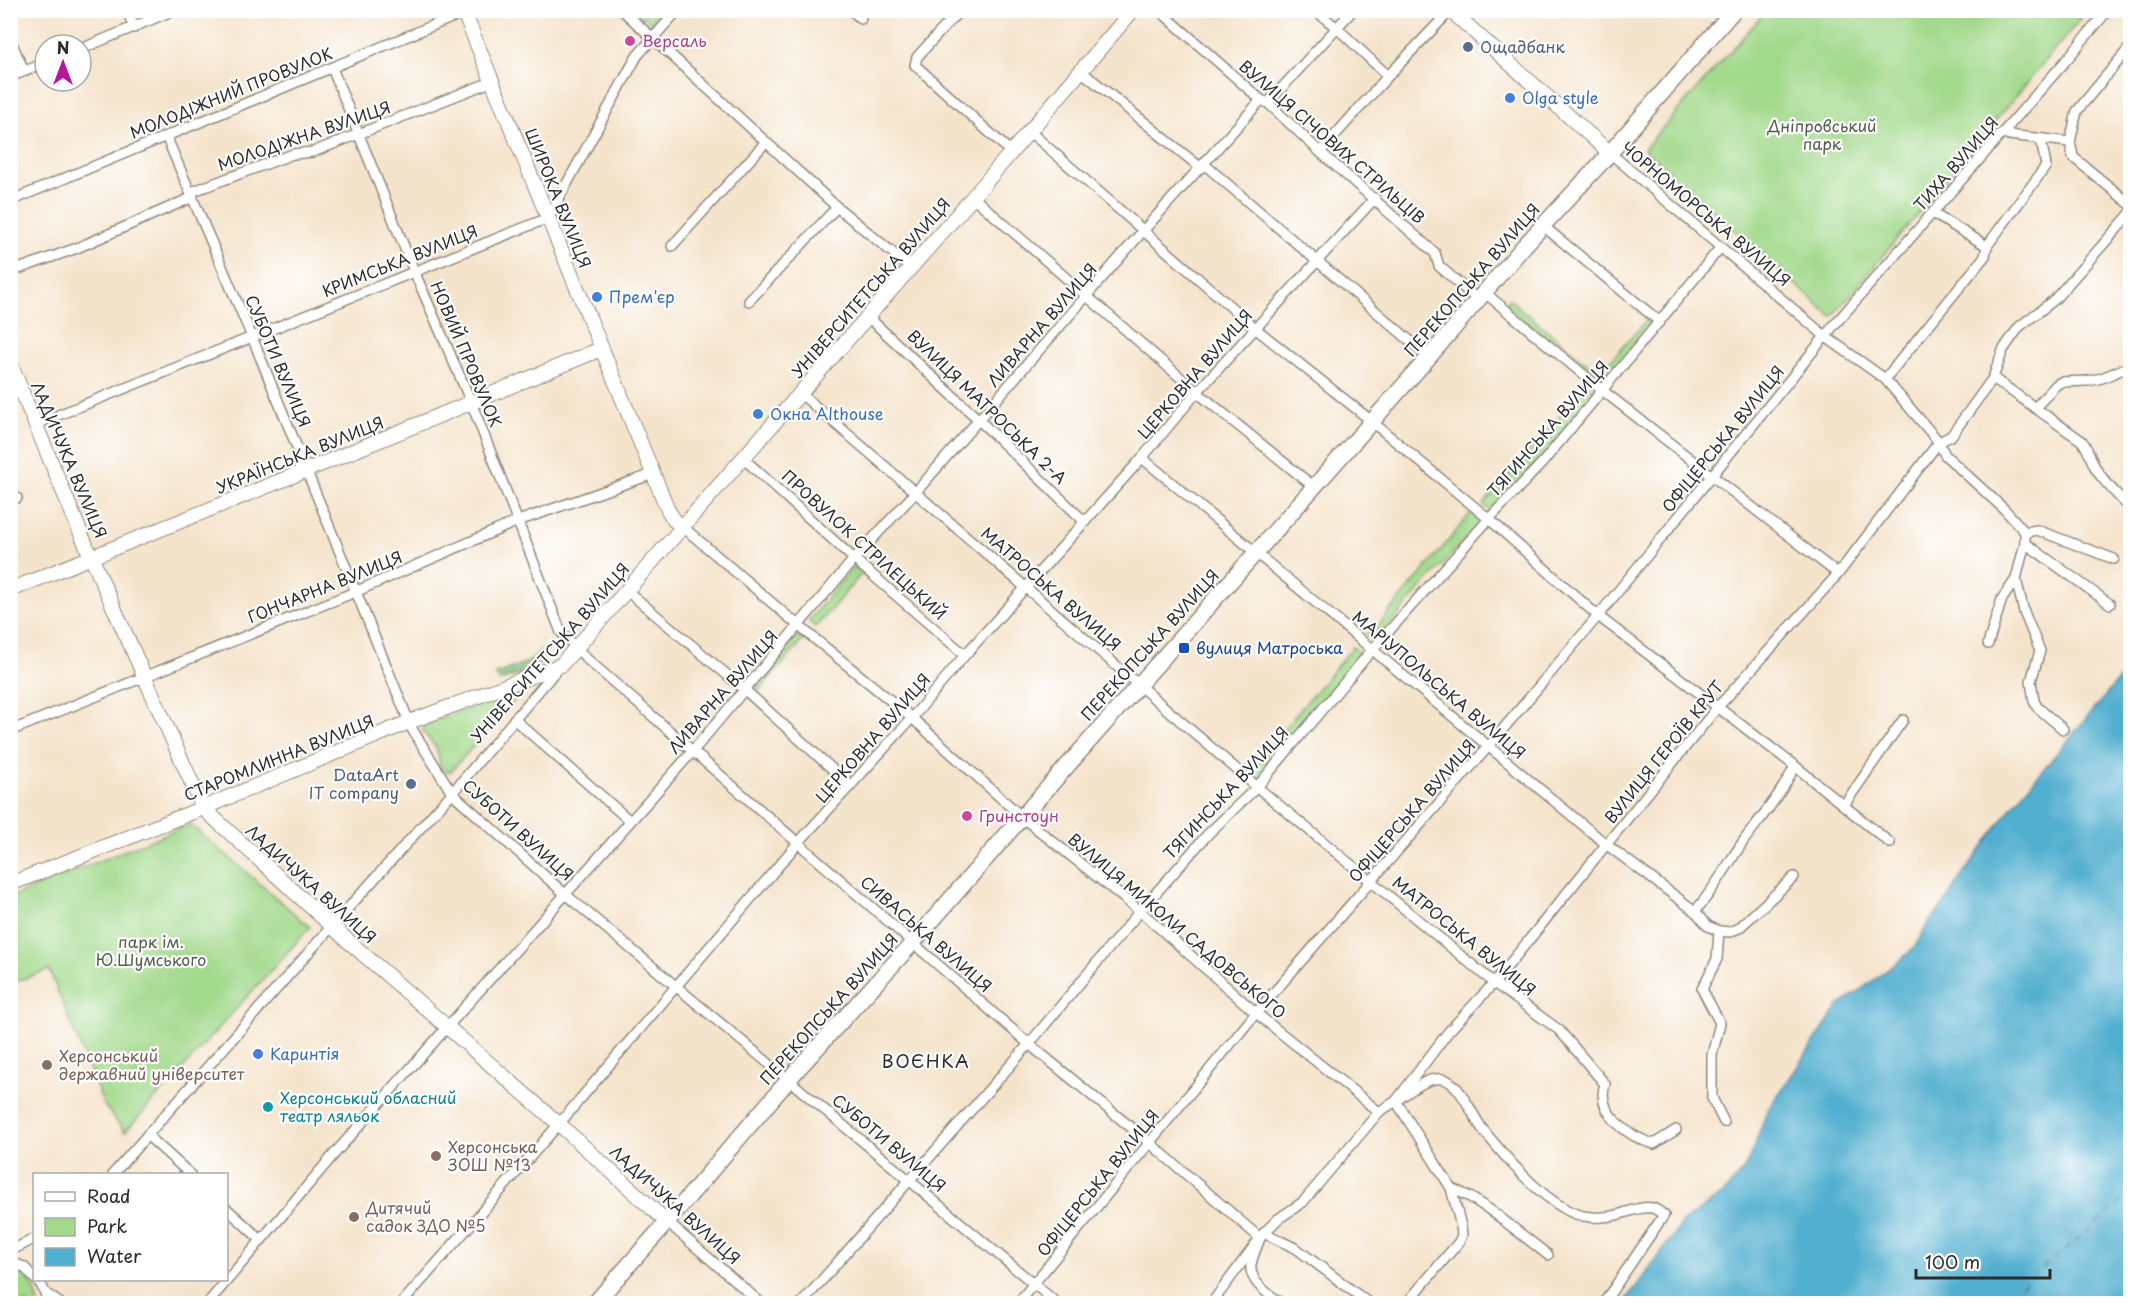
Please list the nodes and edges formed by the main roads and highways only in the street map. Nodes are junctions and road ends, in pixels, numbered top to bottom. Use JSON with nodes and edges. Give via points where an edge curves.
{"nodes":[{"id":1,"x":1734,"y":10,"type":"edge"},
{"id":2,"x":594,"y":1304,"type":"edge"}],
"edges":[{"from":1,"to":2,"type":"main road","name":"ПЕРЕКОПСЬКА ВУЛИЦЯ"}]}
